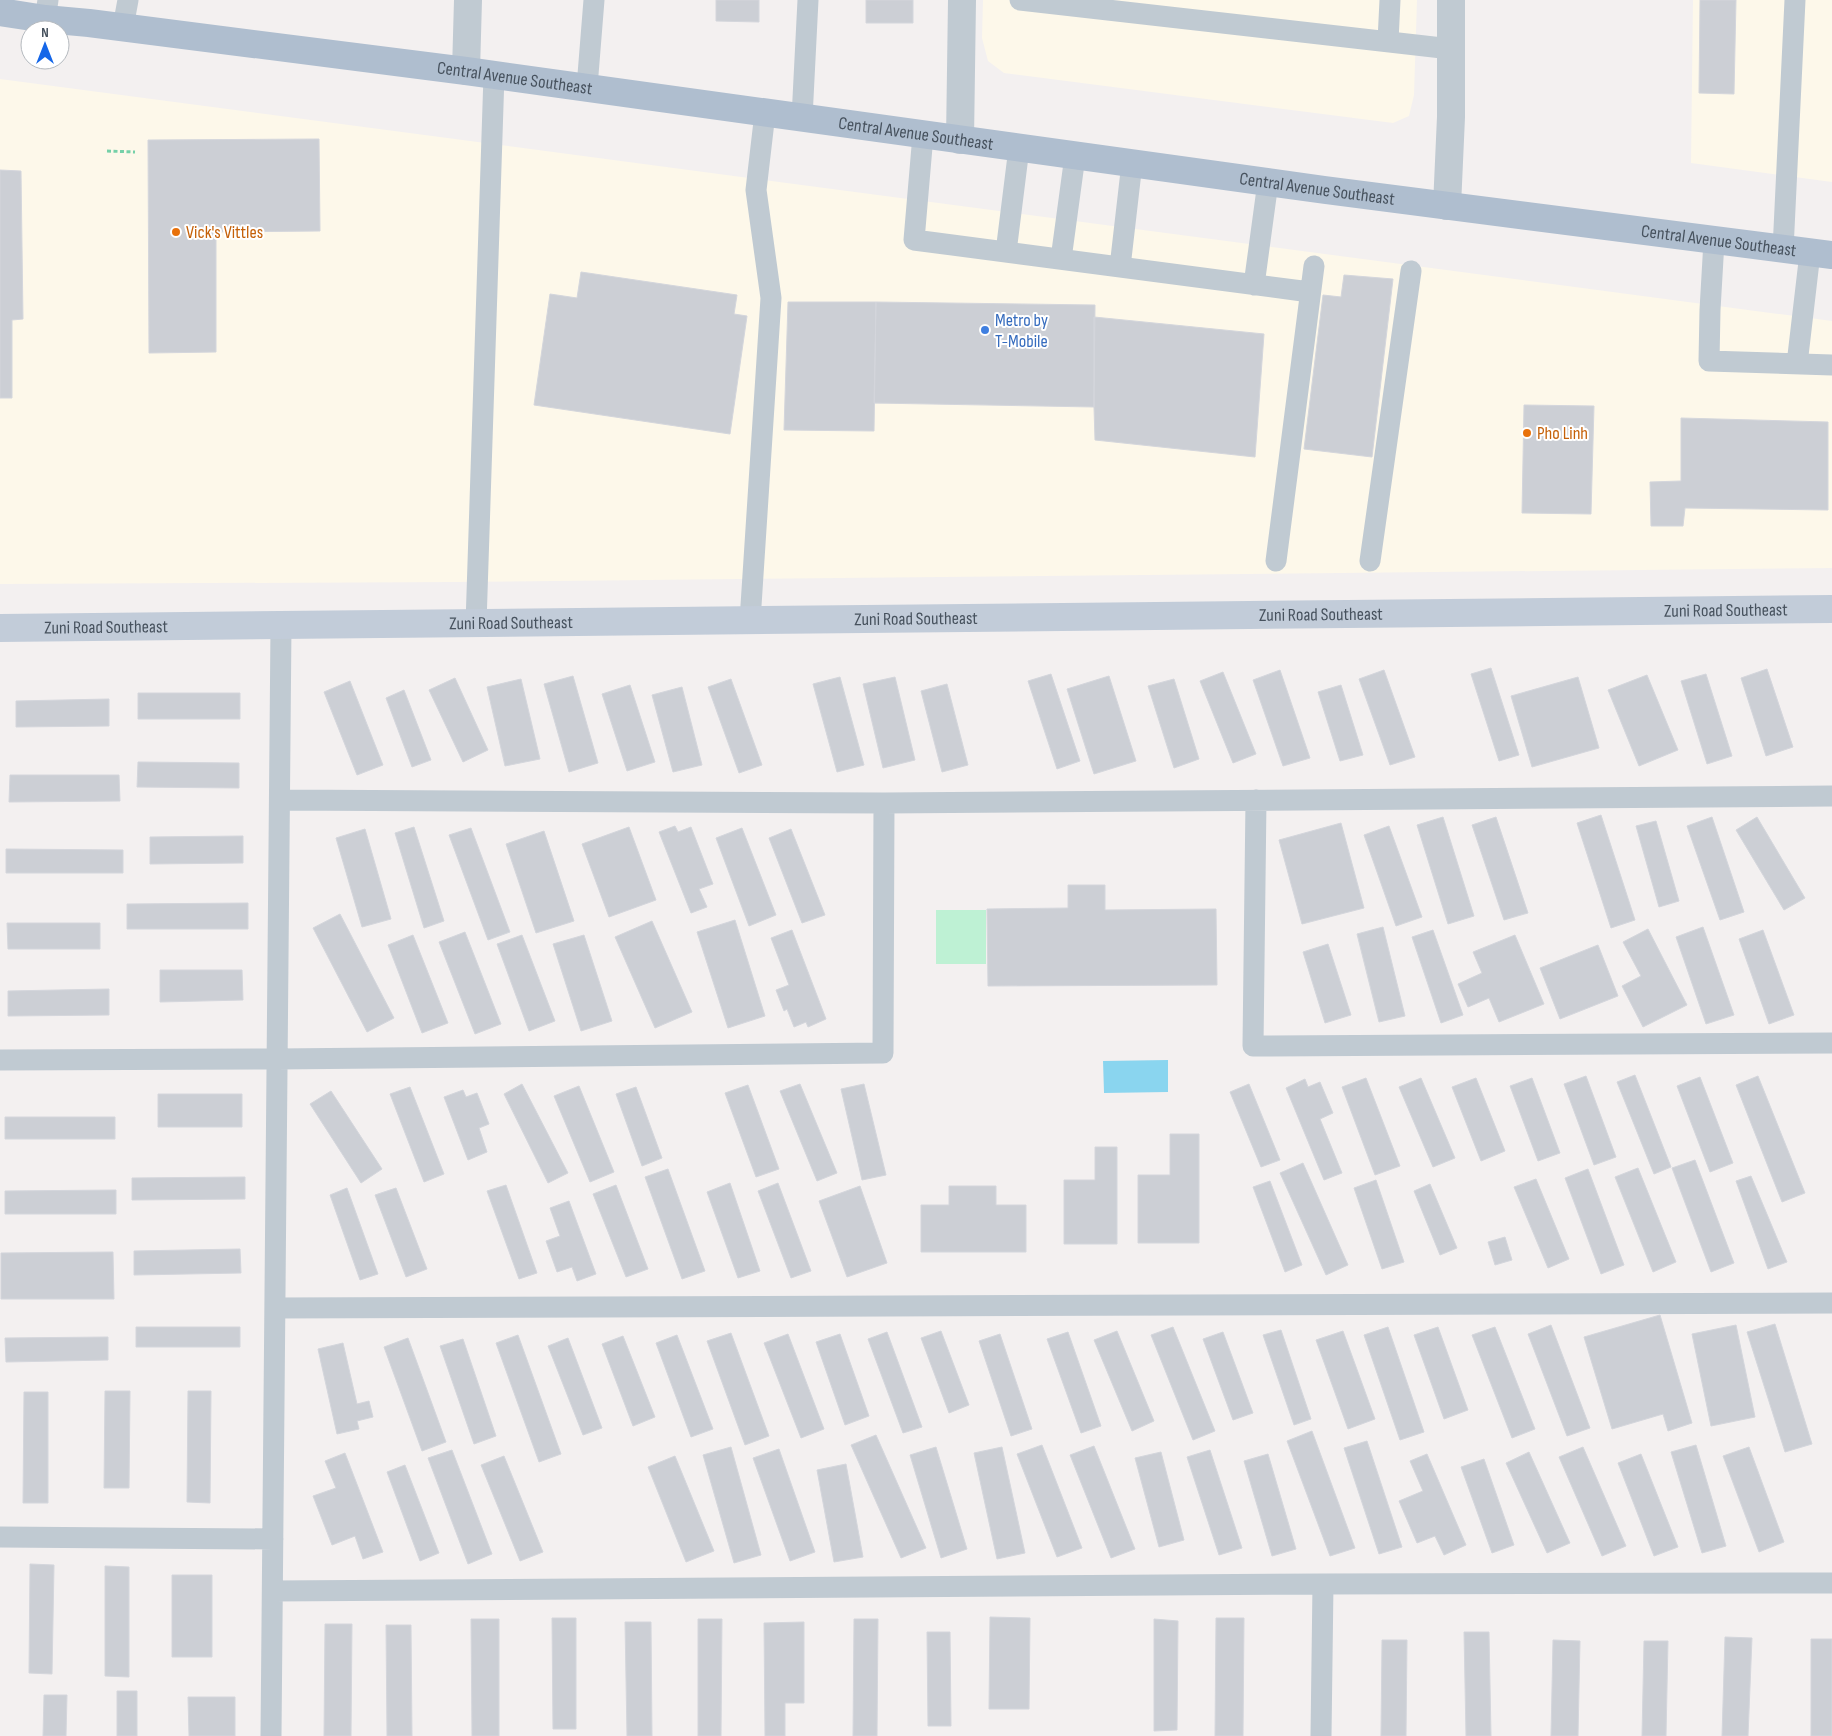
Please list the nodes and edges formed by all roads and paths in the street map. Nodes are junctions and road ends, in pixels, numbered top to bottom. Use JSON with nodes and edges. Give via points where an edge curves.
{"nodes":[{"id":1,"x":128,"y":0,"type":"edge"},
{"id":2,"x":468,"y":0,"type":"edge"},
{"id":3,"x":594,"y":0,"type":"edge"},
{"id":4,"x":808,"y":0,"type":"edge"},
{"id":5,"x":962,"y":0,"type":"edge"},
{"id":6,"x":1020,"y":0,"type":"edge"},
{"id":7,"x":1390,"y":0,"type":"edge"},
{"id":8,"x":1451,"y":0,"type":"edge"},
{"id":9,"x":1795,"y":0,"type":"edge"},
{"id":10,"x":47,"y":10,"type":"edge"},
{"id":11,"x":0,"y":12,"type":"edge"},
{"id":12,"x":123,"y":28,"type":"junction"},
{"id":13,"x":1388,"y":41,"type":"junction"},
{"id":14,"x":1451,"y":49,"type":"junction"},
{"id":15,"x":466,"y":71,"type":"junction"},
{"id":16,"x":494,"y":75,"type":"junction"},
{"id":17,"x":587,"y":88,"type":"junction"},
{"id":18,"x":765,"y":113,"type":"junction"},
{"id":19,"x":802,"y":118,"type":"junction"},
{"id":20,"x":923,"y":135,"type":"junction"},
{"id":21,"x":960,"y":140,"type":"junction"},
{"id":22,"x":1019,"y":148,"type":"junction"},
{"id":23,"x":107,"y":151,"type":"dead end"},
{"id":24,"x":135,"y":152,"type":"dead end"},
{"id":25,"x":1075,"y":156,"type":"junction"},
{"id":26,"x":1132,"y":164,"type":"junction"},
{"id":27,"x":1268,"y":182,"type":"junction"},
{"id":28,"x":1447,"y":206,"type":"junction"},
{"id":29,"x":1714,"y":241,"type":"junction"},
{"id":30,"x":1783,"y":250,"type":"junction"},
{"id":31,"x":1006,"y":252,"type":"junction"},
{"id":32,"x":1821,"y":254,"type":"edge"},
{"id":33,"x":1061,"y":259,"type":"junction"},
{"id":34,"x":1314,"y":266,"type":"dead end"},
{"id":35,"x":1120,"y":267,"type":"junction"},
{"id":36,"x":1411,"y":271,"type":"dead end"},
{"id":37,"x":1254,"y":285,"type":"junction"},
{"id":38,"x":1310,"y":292,"type":"junction"},
{"id":39,"x":1797,"y":364,"type":"junction"},
{"id":40,"x":1832,"y":365,"type":"edge"},
{"id":41,"x":1276,"y":561,"type":"dead end"},
{"id":42,"x":1370,"y":561,"type":"dead end"},
{"id":43,"x":1832,"y":609,"type":"edge"},
{"id":44,"x":750,"y":621,"type":"junction"},
{"id":45,"x":476,"y":624,"type":"junction"},
{"id":46,"x":281,"y":626,"type":"junction"},
{"id":47,"x":0,"y":628,"type":"edge"},
{"id":48,"x":1832,"y":796,"type":"edge"},
{"id":49,"x":280,"y":800,"type":"junction"},
{"id":50,"x":1256,"y":800,"type":"junction"},
{"id":51,"x":884,"y":803,"type":"junction"},
{"id":52,"x":1832,"y":1043,"type":"edge"},
{"id":53,"x":278,"y":1059,"type":"junction"},
{"id":54,"x":0,"y":1060,"type":"edge"},
{"id":55,"x":1832,"y":1303,"type":"edge"},
{"id":56,"x":275,"y":1308,"type":"junction"},
{"id":57,"x":0,"y":1537,"type":"edge"},
{"id":58,"x":273,"y":1539,"type":"junction"},
{"id":59,"x":1832,"y":1583,"type":"edge"},
{"id":60,"x":1322,"y":1584,"type":"junction"},
{"id":61,"x":273,"y":1591,"type":"junction"},
{"id":62,"x":271,"y":1736,"type":"edge"},
{"id":63,"x":1322,"y":1736,"type":"edge"}],
"edges":[{"from":1,"to":12,"type":"lane"},
{"from":2,"to":15,"type":"street"},
{"from":3,"to":17,"type":"lane"},
{"from":4,"to":19,"type":"lane"},
{"from":5,"to":21,"type":"street"},
{"from":6,"to":13,"type":"lane"},
{"from":7,"to":13,"type":"lane"},
{"from":8,"to":14,"type":"street"},
{"from":9,"to":30,"type":"lane"},
{"from":10,"to":11,"type":"main road","name":"Central Avenue Southeast"},
{"from":10,"to":12,"type":"main road","name":"Central Avenue Southeast"},
{"from":12,"to":15,"type":"main road","name":"Central Avenue Southeast"},
{"from":13,"to":14,"type":"lane"},
{"from":14,"to":28,"type":"street"},
{"from":15,"to":16,"type":"main road","name":"Central Avenue Southeast"},
{"from":16,"to":17,"type":"main road","name":"Central Avenue Southeast"},
{"from":16,"to":45,"type":"lane"},
{"from":17,"to":18,"type":"main road","name":"Central Avenue Southeast"},
{"from":18,"to":19,"type":"main road","name":"Central Avenue Southeast"},
{"from":18,"to":44,"type":"lane","via":[[756,190],[771,298]]},
{"from":19,"to":20,"type":"main road","name":"Central Avenue Southeast"},
{"from":20,"to":21,"type":"main road","name":"Central Avenue Southeast"},
{"from":20,"to":31,"type":"lane","via":[[914,240]]},
{"from":21,"to":22,"type":"main road","name":"Central Avenue Southeast"},
{"from":22,"to":25,"type":"main road","name":"Central Avenue Southeast"},
{"from":22,"to":31,"type":"lane"},
{"from":23,"to":24,"type":"path"},
{"from":25,"to":26,"type":"main road","name":"Central Avenue Southeast"},
{"from":25,"to":33,"type":"lane"},
{"from":26,"to":27,"type":"main road","name":"Central Avenue Southeast"},
{"from":26,"to":35,"type":"lane"},
{"from":27,"to":28,"type":"main road","name":"Central Avenue Southeast"},
{"from":27,"to":37,"type":"lane"},
{"from":28,"to":29,"type":"main road","name":"Central Avenue Southeast"},
{"from":29,"to":30,"type":"main road","name":"Central Avenue Southeast"},
{"from":29,"to":39,"type":"lane","via":[[1709,361]]},
{"from":30,"to":32,"type":"main road","name":"Central Avenue Southeast"},
{"from":31,"to":33,"type":"lane"},
{"from":32,"to":39,"type":"lane"},
{"from":33,"to":35,"type":"lane"},
{"from":34,"to":38,"type":"lane"},
{"from":35,"to":37,"type":"lane"},
{"from":36,"to":42,"type":"lane"},
{"from":37,"to":38,"type":"lane"},
{"from":38,"to":41,"type":"lane"},
{"from":39,"to":40,"type":"lane"},
{"from":43,"to":44,"type":"street","name":"Zuni Road Southeast"},
{"from":44,"to":45,"type":"street","name":"Zuni Road Southeast"},
{"from":45,"to":46,"type":"street","name":"Zuni Road Southeast"},
{"from":46,"to":47,"type":"street","name":"Zuni Road Southeast"},
{"from":46,"to":49,"type":"lane"},
{"from":48,"to":50,"type":"lane"},
{"from":49,"to":51,"type":"lane"},
{"from":49,"to":53,"type":"lane"},
{"from":50,"to":51,"type":"lane"},
{"from":50,"to":52,"type":"lane","via":[[1253,1046]]},
{"from":51,"to":53,"type":"lane","via":[[882,1053]]},
{"from":53,"to":54,"type":"lane"},
{"from":53,"to":56,"type":"lane"},
{"from":55,"to":56,"type":"lane"},
{"from":56,"to":58,"type":"lane"},
{"from":57,"to":58,"type":"lane"},
{"from":58,"to":61,"type":"lane"},
{"from":59,"to":60,"type":"lane"},
{"from":60,"to":61,"type":"lane"},
{"from":60,"to":63,"type":"lane"},
{"from":61,"to":62,"type":"lane"}]}
